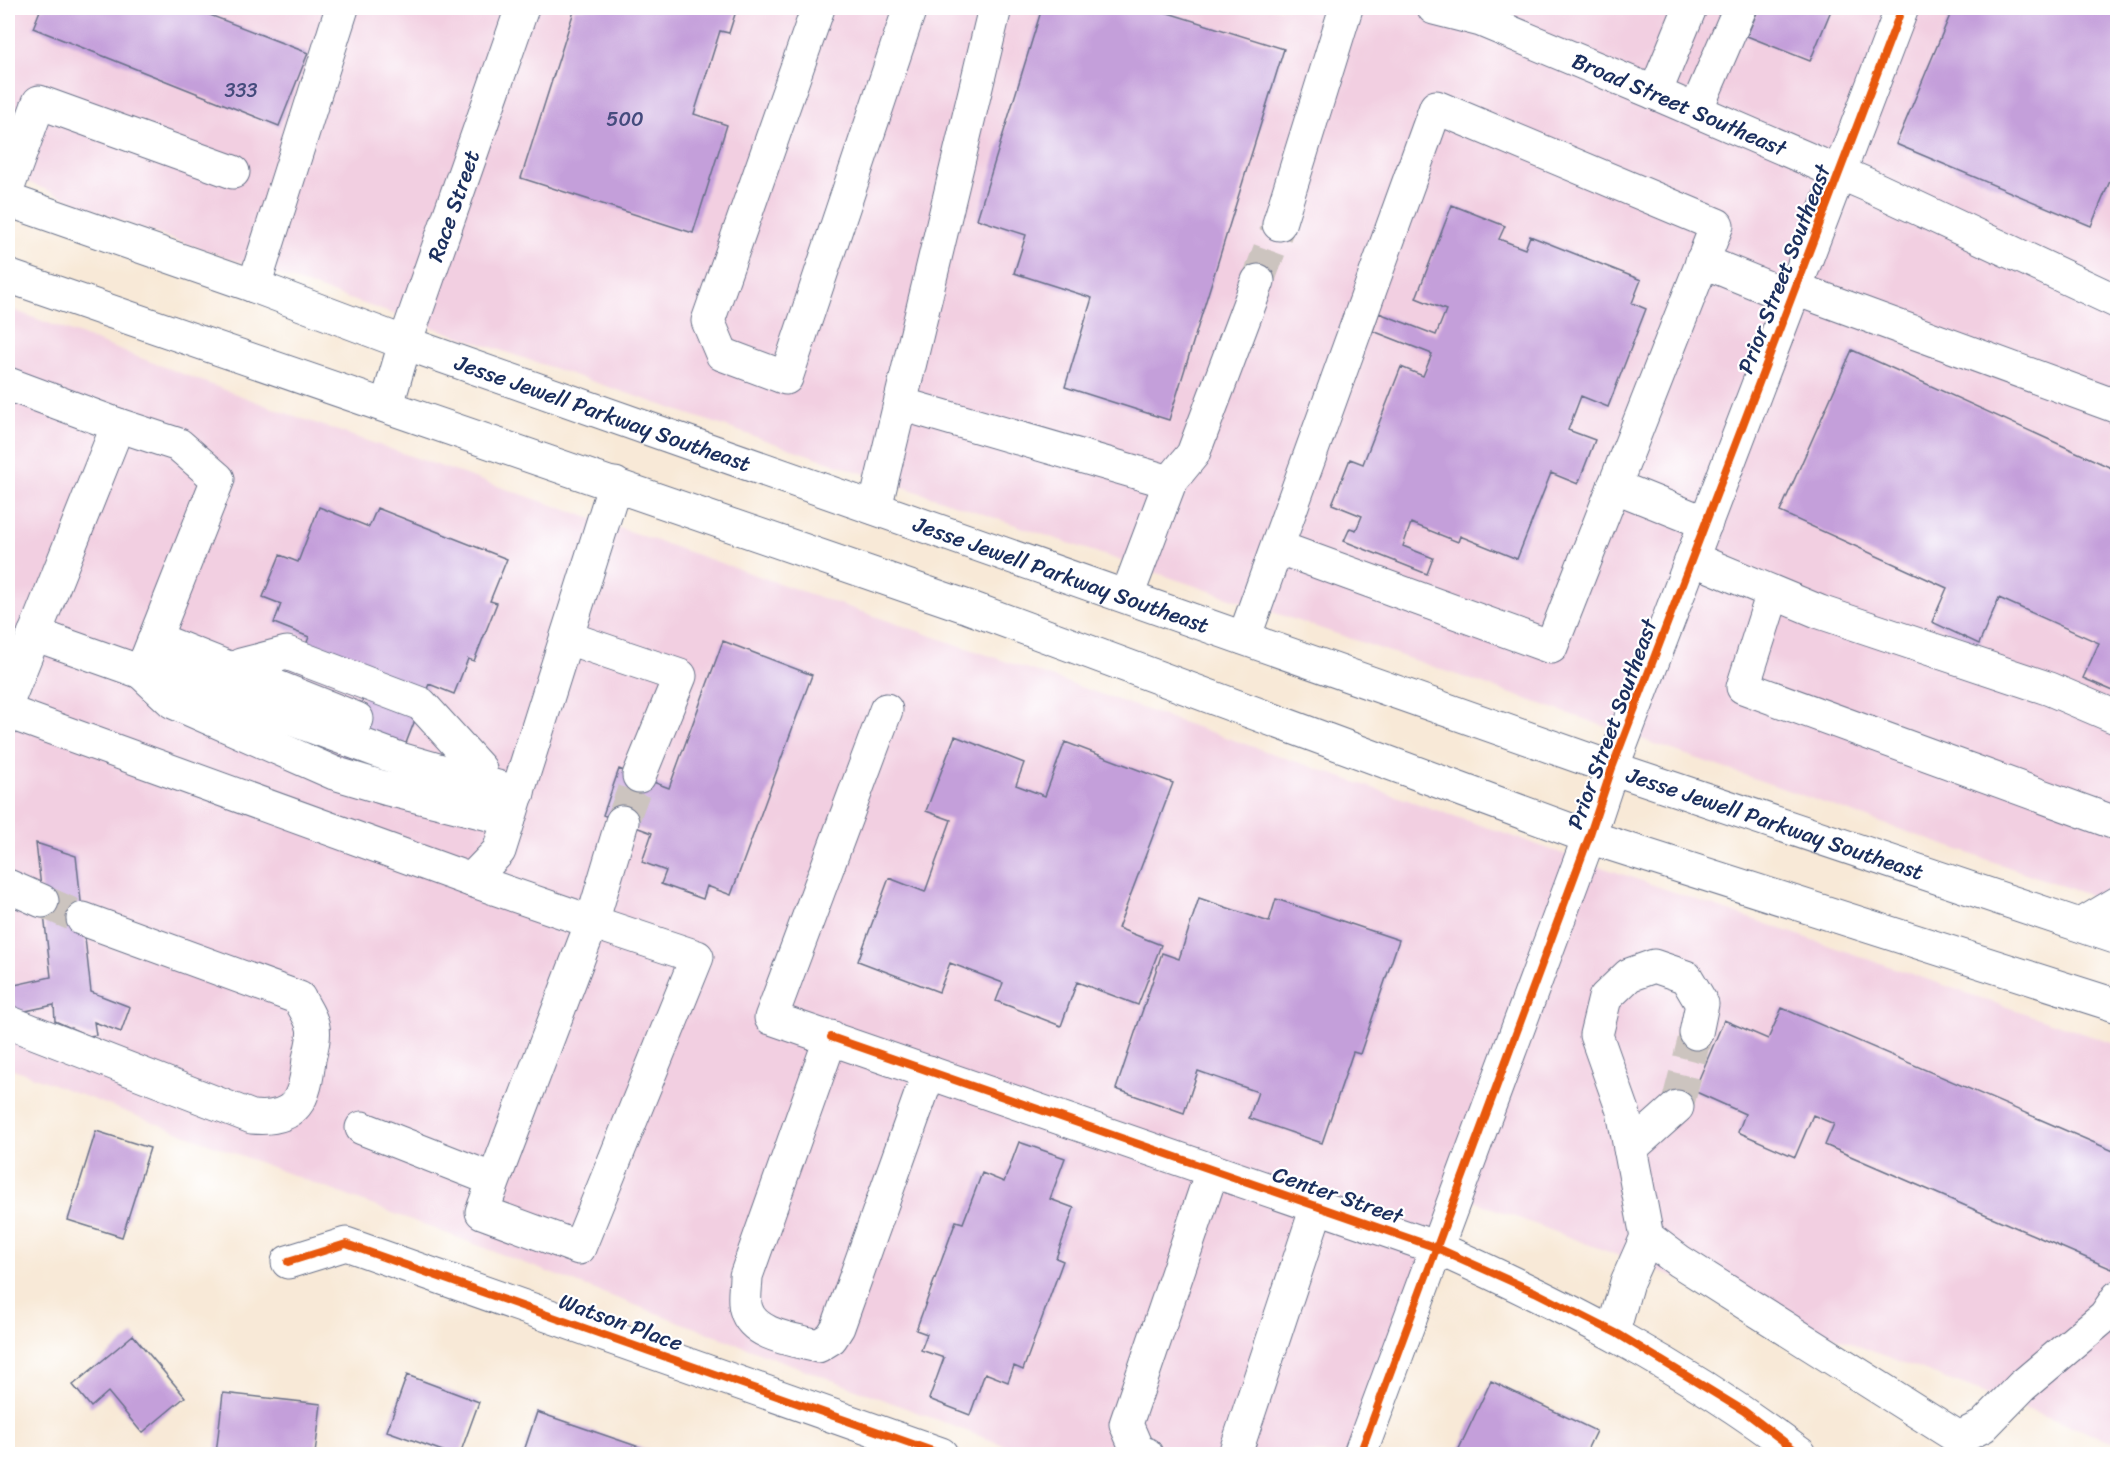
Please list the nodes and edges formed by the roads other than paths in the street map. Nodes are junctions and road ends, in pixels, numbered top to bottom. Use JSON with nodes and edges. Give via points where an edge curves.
{"nodes":[{"id":1,"x":342,"y":8,"type":"edge"},
{"id":2,"x":522,"y":8,"type":"edge"},
{"id":3,"x":818,"y":8,"type":"edge"},
{"id":4,"x":910,"y":8,"type":"edge"},
{"id":5,"x":995,"y":8,"type":"edge"},
{"id":6,"x":1346,"y":8,"type":"edge"},
{"id":7,"x":1434,"y":8,"type":"edge"},
{"id":8,"x":1690,"y":8,"type":"edge"},
{"id":9,"x":1740,"y":8,"type":"edge"},
{"id":10,"x":1902,"y":8,"type":"edge"},
{"id":11,"x":1483,"y":14,"type":"edge"},
{"id":12,"x":1655,"y":93,"type":"junction"},
{"id":13,"x":1695,"y":110,"type":"junction"},
{"id":14,"x":233,"y":172,"type":"dead end"},
{"id":15,"x":1839,"y":173,"type":"junction"},
{"id":16,"x":8,"y":188,"type":"edge"},
{"id":17,"x":8,"y":200,"type":"edge"},
{"id":18,"x":1279,"y":224,"type":"tunnel mouth"},
{"id":19,"x":1702,"y":261,"type":"junction"},
{"id":20,"x":8,"y":276,"type":"edge"},
{"id":21,"x":1258,"y":280,"type":"tunnel mouth"},
{"id":22,"x":254,"y":286,"type":"junction"},
{"id":23,"x":1794,"y":293,"type":"junction"},
{"id":24,"x":2118,"y":302,"type":"edge"},
{"id":25,"x":405,"y":343,"type":"junction"},
{"id":26,"x":8,"y":384,"type":"edge"},
{"id":27,"x":901,"y":404,"type":"junction"},
{"id":28,"x":387,"y":405,"type":"junction"},
{"id":29,"x":2118,"y":407,"type":"edge"},
{"id":30,"x":117,"y":425,"type":"junction"},
{"id":31,"x":1170,"y":482,"type":"junction"},
{"id":32,"x":615,"y":484,"type":"junction"},
{"id":33,"x":1614,"y":486,"type":"junction"},
{"id":34,"x":875,"y":508,"type":"junction"},
{"id":35,"x":1706,"y":523,"type":"junction"},
{"id":36,"x":1277,"y":547,"type":"junction"},
{"id":37,"x":1693,"y":559,"type":"junction"},
{"id":38,"x":1773,"y":593,"type":"junction"},
{"id":39,"x":1127,"y":597,"type":"junction"},
{"id":40,"x":34,"y":634,"type":"junction"},
{"id":41,"x":568,"y":638,"type":"junction"},
{"id":42,"x":1244,"y":638,"type":"junction"},
{"id":43,"x":148,"y":656,"type":"junction"},
{"id":44,"x":8,"y":700,"type":"edge"},
{"id":45,"x":886,"y":710,"type":"dead end"},
{"id":46,"x":8,"y":712,"type":"edge"},
{"id":47,"x":2118,"y":718,"type":"edge"},
{"id":48,"x":1612,"y":768,"type":"junction"},
{"id":49,"x":639,"y":776,"type":"tunnel mouth"},
{"id":50,"x":515,"y":800,"type":"junction"},
{"id":51,"x":622,"y":822,"type":"tunnel mouth"},
{"id":52,"x":2118,"y":824,"type":"edge"},
{"id":53,"x":1589,"y":837,"type":"junction"},
{"id":54,"x":471,"y":880,"type":"junction"},
{"id":55,"x":8,"y":886,"type":"edge"},
{"id":56,"x":42,"y":901,"type":"tunnel mouth"},
{"id":57,"x":2118,"y":903,"type":"edge"},
{"id":58,"x":83,"y":919,"type":"tunnel mouth"},
{"id":59,"x":592,"y":922,"type":"junction"},
{"id":60,"x":2080,"y":925,"type":"junction"},
{"id":61,"x":2118,"y":938,"type":"edge"},
{"id":62,"x":2118,"y":1006,"type":"edge"},
{"id":63,"x":8,"y":1022,"type":"edge"},
{"id":64,"x":1696,"y":1033,"type":"tunnel mouth"},
{"id":65,"x":831,"y":1037,"type":"junction"},
{"id":66,"x":929,"y":1072,"type":"junction"},
{"id":67,"x":1677,"y":1107,"type":"tunnel mouth"},
{"id":68,"x":362,"y":1128,"type":"dead end"},
{"id":69,"x":1630,"y":1149,"type":"junction"},
{"id":70,"x":1212,"y":1171,"type":"junction"},
{"id":71,"x":494,"y":1180,"type":"junction"},
{"id":72,"x":1317,"y":1207,"type":"junction"},
{"id":73,"x":1647,"y":1237,"type":"junction"},
{"id":74,"x":1437,"y":1248,"type":"junction"},
{"id":75,"x":288,"y":1262,"type":"dead end"},
{"id":76,"x":2118,"y":1297,"type":"edge"},
{"id":77,"x":1613,"y":1332,"type":"junction"},
{"id":78,"x":1960,"y":1446,"type":"edge"},
{"id":79,"x":941,"y":1455,"type":"edge"},
{"id":80,"x":1146,"y":1455,"type":"edge"},
{"id":81,"x":1234,"y":1455,"type":"edge"},
{"id":82,"x":1360,"y":1455,"type":"edge"},
{"id":83,"x":1800,"y":1455,"type":"edge"}],
"edges":[{"from":1,"to":22,"type":"street"},
{"from":2,"to":25,"type":"street","name":"Race Street"},
{"from":3,"to":4,"type":"street","via":[[708,321],[722,354],[786,378]]},
{"from":5,"to":27,"type":"street"},
{"from":6,"to":18,"type":"street"},
{"from":7,"to":11,"type":"street","name":"Broad Street Southeast"},
{"from":8,"to":12,"type":"street"},
{"from":9,"to":13,"type":"street"},
{"from":10,"to":15,"type":"street","name":"Prior Street Southeast"},
{"from":11,"to":12,"type":"street","name":"Broad Street Southeast"},
{"from":12,"to":13,"type":"street","name":"Broad Street Southeast"},
{"from":13,"to":15,"type":"street","name":"Broad Street Southeast"},
{"from":14,"to":16,"type":"street","via":[[39,102]]},
{"from":15,"to":23,"type":"street","name":"Prior Street Southeast"},
{"from":15,"to":24,"type":"street","name":"Broad Street Southeast"},
{"from":17,"to":22,"type":"street","name":"Jesse Jewell Parkway Southeast"},
{"from":19,"to":23,"type":"street"},
{"from":19,"to":33,"type":"street"},
{"from":19,"to":36,"type":"street","via":[[1717,225],[1436,107]]},
{"from":20,"to":28,"type":"street"},
{"from":21,"to":31,"type":"street","via":[[1193,454]]},
{"from":22,"to":25,"type":"street","name":"Jesse Jewell Parkway Southeast"},
{"from":23,"to":29,"type":"street"},
{"from":23,"to":35,"type":"street","name":"Prior Street Southeast"},
{"from":25,"to":28,"type":"street","name":"Race Street"},
{"from":25,"to":34,"type":"street","name":"Jesse Jewell Parkway Southeast"},
{"from":26,"to":30,"type":"street"},
{"from":27,"to":31,"type":"street"},
{"from":27,"to":34,"type":"street"},
{"from":28,"to":32,"type":"street"},
{"from":30,"to":40,"type":"street"},
{"from":30,"to":43,"type":"street","via":[[179,445],[218,479]]},
{"from":31,"to":39,"type":"street"},
{"from":32,"to":41,"type":"street"},
{"from":32,"to":53,"type":"street","via":[[968,607]]},
{"from":33,"to":35,"type":"street"},
{"from":33,"to":36,"type":"street","via":[[1551,647]]},
{"from":34,"to":39,"type":"street","name":"Jesse Jewell Parkway Southeast"},
{"from":35,"to":37,"type":"street","name":"Prior Street Southeast"},
{"from":36,"to":42,"type":"street"},
{"from":37,"to":38,"type":"street"},
{"from":37,"to":48,"type":"street","name":"Prior Street Southeast"},
{"from":38,"to":47,"type":"street","via":[[2050,689]]},
{"from":38,"to":52,"type":"street","via":[[1743,687]]},
{"from":39,"to":42,"type":"street","name":"Jesse Jewell Parkway Southeast"},
{"from":40,"to":43,"type":"street"},
{"from":40,"to":44,"type":"street"},
{"from":41,"to":49,"type":"street","via":[[680,676]]},
{"from":41,"to":50,"type":"street"},
{"from":42,"to":48,"type":"street","name":"Jesse Jewell Parkway Southeast"},
{"from":43,"to":50,"type":"street","via":[[226,663],[470,765]]},
{"from":43,"to":50,"type":"street","via":[[173,702],[334,772],[388,789]]},
{"from":45,"to":65,"type":"street","name":"Center Street","via":[[771,1018]]},
{"from":46,"to":54,"type":"street"},
{"from":48,"to":53,"type":"street","name":"Prior Street Southeast"},
{"from":48,"to":60,"type":"street","name":"Jesse Jewell Parkway Southeast"},
{"from":50,"to":54,"type":"street","via":[[499,851]]},
{"from":51,"to":59,"type":"street"},
{"from":53,"to":62,"type":"street"},
{"from":53,"to":74,"type":"street","name":"Prior Street Southeast"},
{"from":54,"to":59,"type":"street"},
{"from":55,"to":56,"type":"street"},
{"from":57,"to":60,"type":"street"},
{"from":58,"to":63,"type":"street","via":[[299,998],[313,1027],[306,1088],[294,1107],[284,1116],[252,1117]]},
{"from":59,"to":71,"type":"street"},
{"from":59,"to":71,"type":"street","via":[[697,957],[579,1248],[482,1212]]},
{"from":60,"to":61,"type":"street","name":"Jesse Jewell Parkway Southeast"},
{"from":64,"to":69,"type":"street","via":[[1702,1004],[1686,977],[1654,966],[1629,975],[1605,998],[1596,1035],[1623,1111]]},
{"from":65,"to":66,"type":"street","name":"Center Street"},
{"from":65,"to":66,"type":"street","via":[[746,1276],[746,1310],[758,1327],[777,1335],[818,1346],[838,1328]]},
{"from":66,"to":70,"type":"street","name":"Center Street"},
{"from":67,"to":69,"type":"street"},
{"from":68,"to":71,"type":"street"},
{"from":69,"to":73,"type":"street"},
{"from":70,"to":72,"type":"street","name":"Center Street"},
{"from":70,"to":80,"type":"street","via":[[1126,1424],[1138,1452]]},
{"from":72,"to":74,"type":"street","name":"Center Street"},
{"from":72,"to":81,"type":"street"},
{"from":73,"to":77,"type":"street","via":[[1627,1282]]},
{"from":73,"to":78,"type":"street"},
{"from":74,"to":77,"type":"street","name":"Center Street"},
{"from":74,"to":82,"type":"street","name":"Prior Street Southeast"},
{"from":75,"to":79,"type":"street","name":"Watson Place","via":[[346,1244]]},
{"from":76,"to":78,"type":"street","via":[[2105,1316],[2022,1386]]},
{"from":77,"to":83,"type":"street","name":"Center Street","via":[[1744,1411]]}]}
